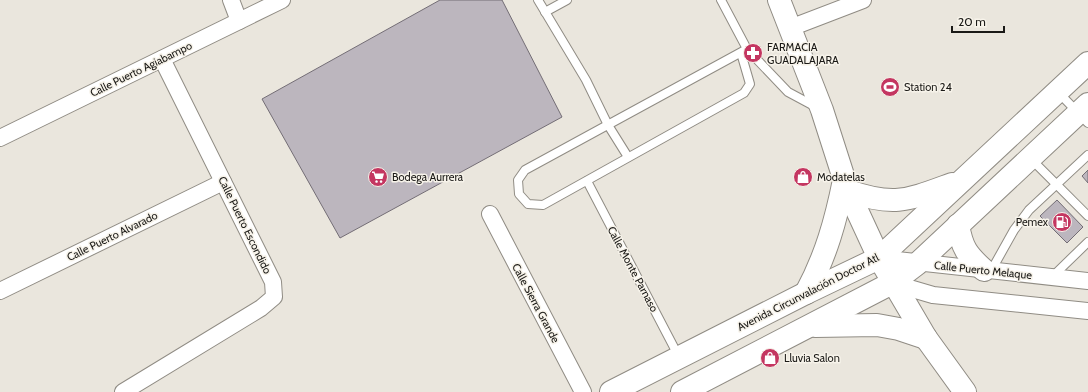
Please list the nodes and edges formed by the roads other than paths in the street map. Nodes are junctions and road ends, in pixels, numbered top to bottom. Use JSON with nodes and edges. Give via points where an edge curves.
{"nodes":[{"id":1,"x":230,"y":0,"type":"edge"},
{"id":2,"x":282,"y":0,"type":"edge"},
{"id":3,"x":538,"y":0,"type":"edge"},
{"id":4,"x":567,"y":0,"type":"edge"},
{"id":5,"x":721,"y":0,"type":"edge"},
{"id":6,"x":779,"y":0,"type":"edge"},
{"id":7,"x":863,"y":0,"type":"edge"},
{"id":8,"x":545,"y":12,"type":"junction"},
{"id":9,"x":239,"y":21,"type":"junction"},
{"id":10,"x":790,"y":28,"type":"junction"},
{"id":11,"x":744,"y":51,"type":"junction"},
{"id":12,"x":162,"y":59,"type":"junction"},
{"id":13,"x":1088,"y":63,"type":"edge"},
{"id":14,"x":1057,"y":91,"type":"junction"},
{"id":15,"x":822,"y":110,"type":"junction"},
{"id":16,"x":1085,"y":114,"type":"edge"},
{"id":17,"x":608,"y":125,"type":"junction"},
{"id":18,"x":0,"y":138,"type":"edge"},
{"id":19,"x":1088,"y":154,"type":"edge"},
{"id":20,"x":628,"y":158,"type":"junction"},
{"id":21,"x":1030,"y":158,"type":"junction"},
{"id":22,"x":963,"y":180,"type":"junction"},
{"id":23,"x":587,"y":181,"type":"junction"},
{"id":24,"x":223,"y":182,"type":"junction"},
{"id":25,"x":1056,"y":184,"type":"junction"},
{"id":26,"x":846,"y":186,"type":"junction"},
{"id":27,"x":490,"y":214,"type":"dead end"},
{"id":28,"x":1088,"y":216,"type":"edge"},
{"id":29,"x":958,"y":225,"type":"junction"},
{"id":30,"x":1088,"y":242,"type":"edge"},
{"id":31,"x":879,"y":258,"type":"junction"},
{"id":32,"x":917,"y":264,"type":"junction"},
{"id":33,"x":988,"y":271,"type":"junction"},
{"id":34,"x":1051,"y":278,"type":"junction"},
{"id":35,"x":1088,"y":281,"type":"edge"},
{"id":36,"x":892,"y":283,"type":"junction"},
{"id":37,"x":0,"y":291,"type":"edge"},
{"id":38,"x":806,"y":293,"type":"junction"},
{"id":39,"x":1088,"y":311,"type":"edge"},
{"id":40,"x":810,"y":326,"type":"junction"},
{"id":41,"x":926,"y":338,"type":"junction"},
{"id":42,"x":680,"y":357,"type":"junction"},
{"id":43,"x":690,"y":390,"type":"edge"},
{"id":44,"x":123,"y":392,"type":"edge"},
{"id":45,"x":583,"y":392,"type":"edge"},
{"id":46,"x":611,"y":392,"type":"edge"},
{"id":47,"x":965,"y":392,"type":"edge"}],
"edges":[{"from":1,"to":9,"type":"street"},
{"from":2,"to":9,"type":"street","name":"Calle Puerto Agiabampo"},
{"from":3,"to":8,"type":"lane"},
{"from":4,"to":8,"type":"lane"},
{"from":5,"to":11,"type":"lane"},
{"from":6,"to":10,"type":"main road"},
{"from":7,"to":10,"type":"street"},
{"from":8,"to":17,"type":"lane","via":[[586,80]]},
{"from":9,"to":12,"type":"street","name":"Calle Puerto Agiabampo"},
{"from":10,"to":15,"type":"main road"},
{"from":11,"to":15,"type":"lane","via":[[788,92]]},
{"from":11,"to":17,"type":"lane"},
{"from":11,"to":20,"type":"lane","via":[[750,84],[744,93]]},
{"from":12,"to":18,"type":"street","name":"Calle Puerto Agiabampo"},
{"from":12,"to":24,"type":"street","name":"Calle Puerto Escondido"},
{"from":13,"to":14,"type":"main road","name":"Avenida Circunvalación Doctor Atl"},
{"from":14,"to":16,"type":"lane"},
{"from":14,"to":22,"type":"main road","name":"Avenida Circunvalación Doctor Atl"},
{"from":15,"to":26,"type":"main road"},
{"from":16,"to":21,"type":"main road"},
{"from":17,"to":20,"type":"lane"},
{"from":17,"to":23,"type":"lane","via":[[525,170],[518,180],[519,194],[528,204],[543,205]]},
{"from":19,"to":25,"type":"lane"},
{"from":20,"to":23,"type":"lane"},
{"from":21,"to":25,"type":"lane"},
{"from":21,"to":29,"type":"main road"},
{"from":22,"to":26,"type":"main road","via":[[909,199],[893,201],[871,199]]},
{"from":22,"to":31,"type":"main road","name":"Avenida Circunvalación Doctor Atl"},
{"from":23,"to":42,"type":"lane","name":"Calle Monte Parnaso"},
{"from":24,"to":37,"type":"street","name":"Calle Puerto Alvarado"},
{"from":24,"to":44,"type":"street","name":"Calle Puerto Escondido","via":[[273,282],[274,297],[261,308]]},
{"from":25,"to":28,"type":"lane"},
{"from":25,"to":33,"type":"lane","via":[[1029,210]]},
{"from":26,"to":31,"type":"main road"},
{"from":26,"to":38,"type":"main road","via":[[830,242]]},
{"from":27,"to":45,"type":"street","name":"Calle Sierra Grande"},
{"from":29,"to":32,"type":"main road"},
{"from":29,"to":33,"type":"main road","via":[[965,251]]},
{"from":30,"to":34,"type":"lane"},
{"from":31,"to":32,"type":"street","name":"Calle Puerto Melaque"},
{"from":31,"to":36,"type":"main road"},
{"from":31,"to":38,"type":"main road","name":"Avenida Circunvalación Doctor Atl"},
{"from":32,"to":33,"type":"street","name":"Calle Puerto Melaque"},
{"from":32,"to":36,"type":"main road"},
{"from":33,"to":34,"type":"street","name":"Calle Puerto Melaque"},
{"from":34,"to":35,"type":"street","name":"Calle Puerto Melaque"},
{"from":36,"to":39,"type":"street","via":[[933,296]]},
{"from":36,"to":40,"type":"main road"},
{"from":36,"to":41,"type":"main road"},
{"from":38,"to":42,"type":"main road","name":"Avenida Circunvalación Doctor Atl"},
{"from":40,"to":41,"type":"main road","via":[[876,325]]},
{"from":40,"to":43,"type":"main road"},
{"from":41,"to":47,"type":"main road"},
{"from":42,"to":46,"type":"main road","name":"Avenida Circunvalación Doctor Atl"}]}
